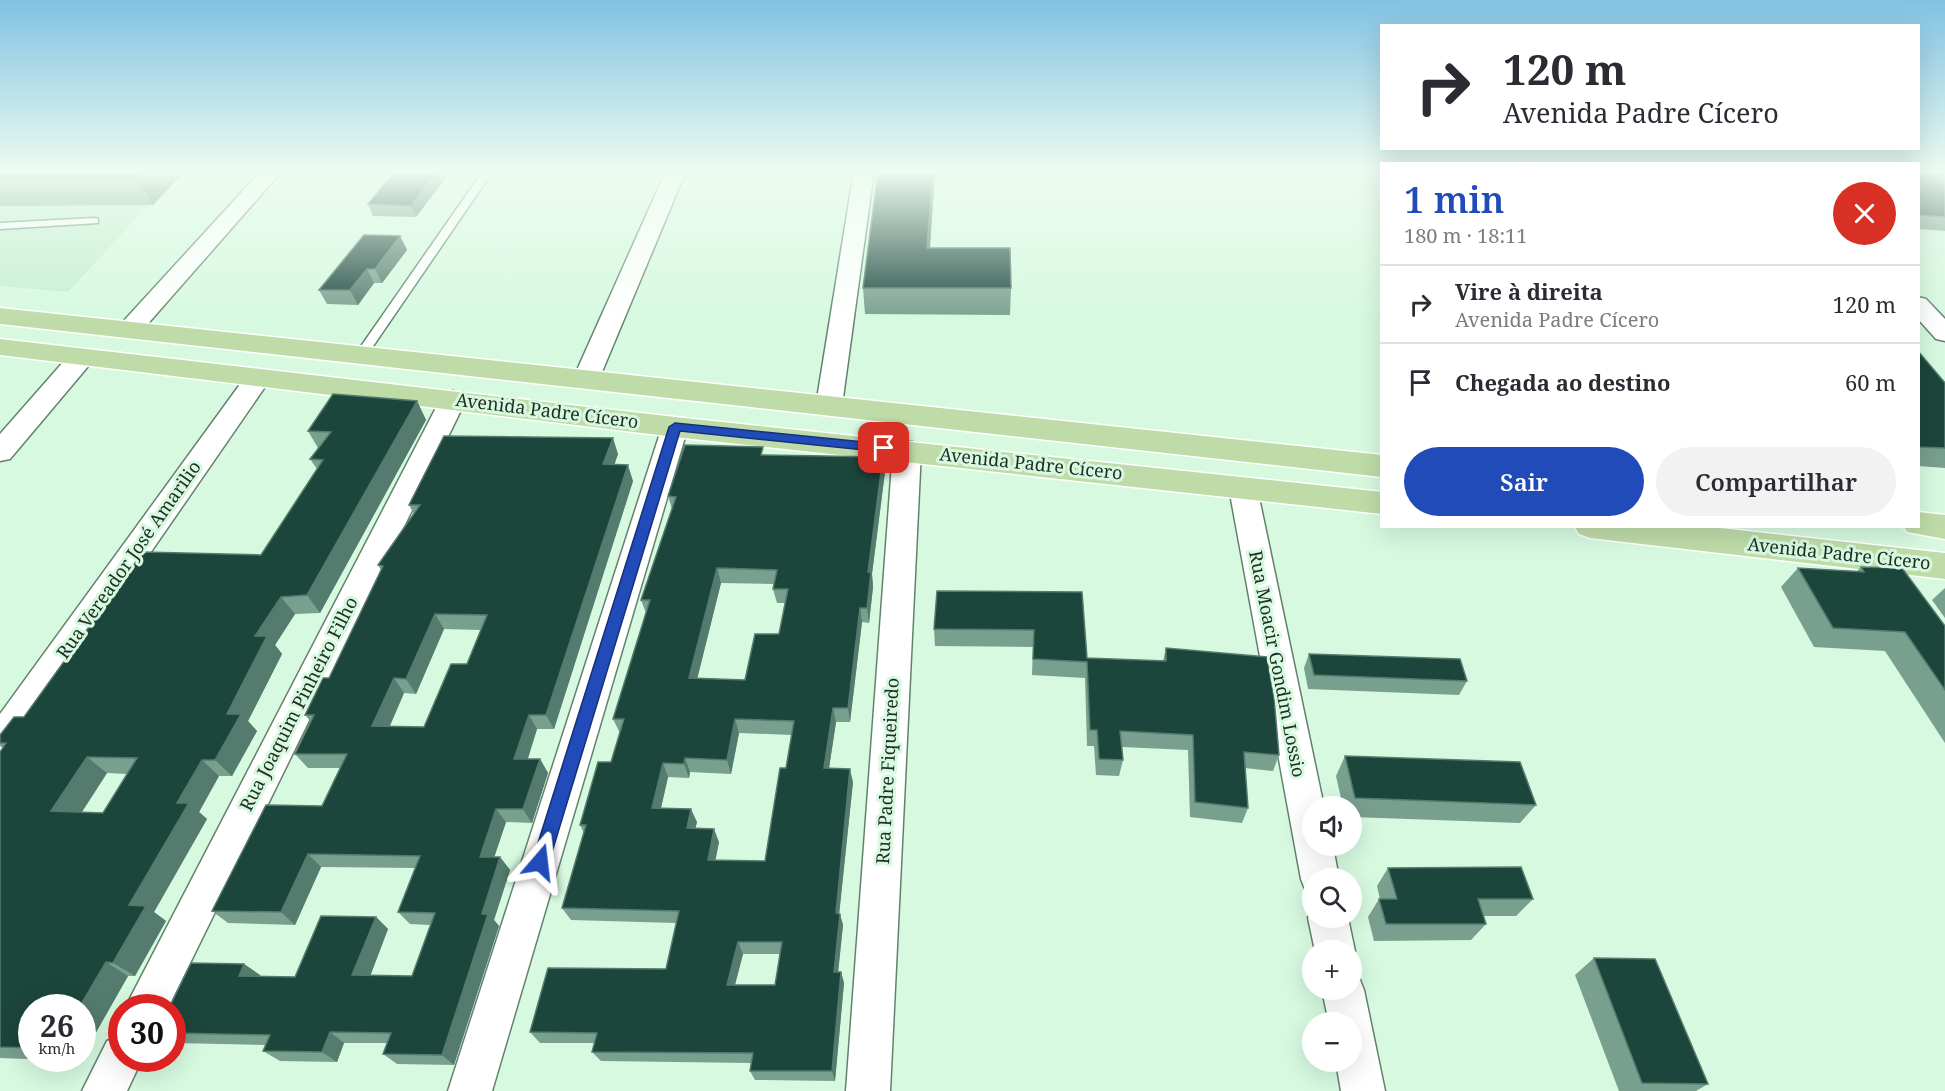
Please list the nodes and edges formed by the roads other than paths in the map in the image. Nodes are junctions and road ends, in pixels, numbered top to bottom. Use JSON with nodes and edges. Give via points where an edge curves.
{"nodes":[{"id":1,"x":77,"y":222,"type":"edge"},
{"id":2,"x":226,"y":222,"type":"edge"},
{"id":3,"x":453,"y":222,"type":"edge"},
{"id":4,"x":654,"y":222,"type":"edge"},
{"id":5,"x":856,"y":222,"type":"edge"},
{"id":6,"x":0,"y":226,"type":"edge"},
{"id":7,"x":1920,"y":306,"type":"edge"},
{"id":8,"x":0,"y":316,"type":"edge"},
{"id":9,"x":129,"y":330,"type":"junction"},
{"id":10,"x":1945,"y":334,"type":"edge"},
{"id":11,"x":0,"y":347,"type":"edge"},
{"id":12,"x":361,"y":355,"type":"junction"},
{"id":13,"x":81,"y":358,"type":"junction"},
{"id":14,"x":258,"y":378,"type":"junction"},
{"id":15,"x":586,"y":379,"type":"junction"},
{"id":16,"x":453,"y":400,"type":"junction"},
{"id":17,"x":829,"y":405,"type":"junction"},
{"id":18,"x":675,"y":427,"type":"junction"},
{"id":19,"x":907,"y":450,"type":"junction"},
{"id":20,"x":0,"y":452,"type":"edge"},
{"id":21,"x":1380,"y":466,"type":"edge"},
{"id":22,"x":1243,"y":488,"type":"junction"},
{"id":23,"x":1380,"y":503,"type":"edge"},
{"id":24,"x":1920,"y":524,"type":"edge"},
{"id":25,"x":1945,"y":527,"type":"edge"},
{"id":26,"x":1608,"y":528,"type":"edge"},
{"id":27,"x":1882,"y":559,"type":"junction"},
{"id":28,"x":1945,"y":566,"type":"edge"},
{"id":29,"x":1903,"y":588,"type":"edge"},
{"id":30,"x":0,"y":742,"type":"edge"},
{"id":31,"x":1303,"y":796,"type":"edge"},
{"id":32,"x":153,"y":994,"type":"edge"},
{"id":33,"x":114,"y":1072,"type":"edge"},
{"id":34,"x":1359,"y":1072,"type":"edge"},
{"id":35,"x":104,"y":1091,"type":"edge"},
{"id":36,"x":470,"y":1091,"type":"edge"},
{"id":37,"x":868,"y":1091,"type":"edge"},
{"id":38,"x":1363,"y":1091,"type":"edge"}],
"edges":[{"from":1,"to":6,"type":"lane"},
{"from":2,"to":9,"type":"street"},
{"from":3,"to":12,"type":"lane"},
{"from":4,"to":15,"type":"street"},
{"from":5,"to":17,"type":"street"},
{"from":7,"to":10,"type":"street"},
{"from":8,"to":9,"type":"highway","name":"Avenida Padre Cícero"},
{"from":9,"to":12,"type":"highway","name":"Avenida Padre Cícero"},
{"from":11,"to":13,"type":"highway","name":"Avenida Padre Cícero"},
{"from":12,"to":15,"type":"highway","name":"Avenida Padre Cícero"},
{"from":13,"to":14,"type":"highway","name":"Avenida Padre Cícero"},
{"from":13,"to":20,"type":"street"},
{"from":14,"to":16,"type":"highway","name":"Avenida Padre Cícero"},
{"from":14,"to":30,"type":"street","name":"Rua Vereador José Amarilio"},
{"from":15,"to":17,"type":"highway","name":"Avenida Padre Cícero"},
{"from":16,"to":18,"type":"highway","name":"Avenida Padre Cícero"},
{"from":16,"to":32,"type":"street","name":"Rua Joaquim Pinheiro Filho"},
{"from":17,"to":21,"type":"highway","name":"Avenida Padre Cícero"},
{"from":18,"to":19,"type":"highway","name":"Avenida Padre Cícero"},
{"from":18,"to":36,"type":"street"},
{"from":19,"to":22,"type":"highway","name":"Avenida Padre Cícero"},
{"from":19,"to":37,"type":"street","name":"Rua Padre Fiqueiredo"},
{"from":22,"to":23,"type":"highway","name":"Avenida Padre Cícero"},
{"from":22,"to":31,"type":"street","name":"Rua Moacir Gondim Lossio"},
{"from":24,"to":25,"type":"highway"},
{"from":26,"to":27,"type":"highway","name":"Avenida Padre Cícero"},
{"from":27,"to":28,"type":"highway","name":"Avenida Padre Cícero"},
{"from":27,"to":29,"type":"street"},
{"from":33,"to":35,"type":"street"},
{"from":34,"to":38,"type":"street"}]}
